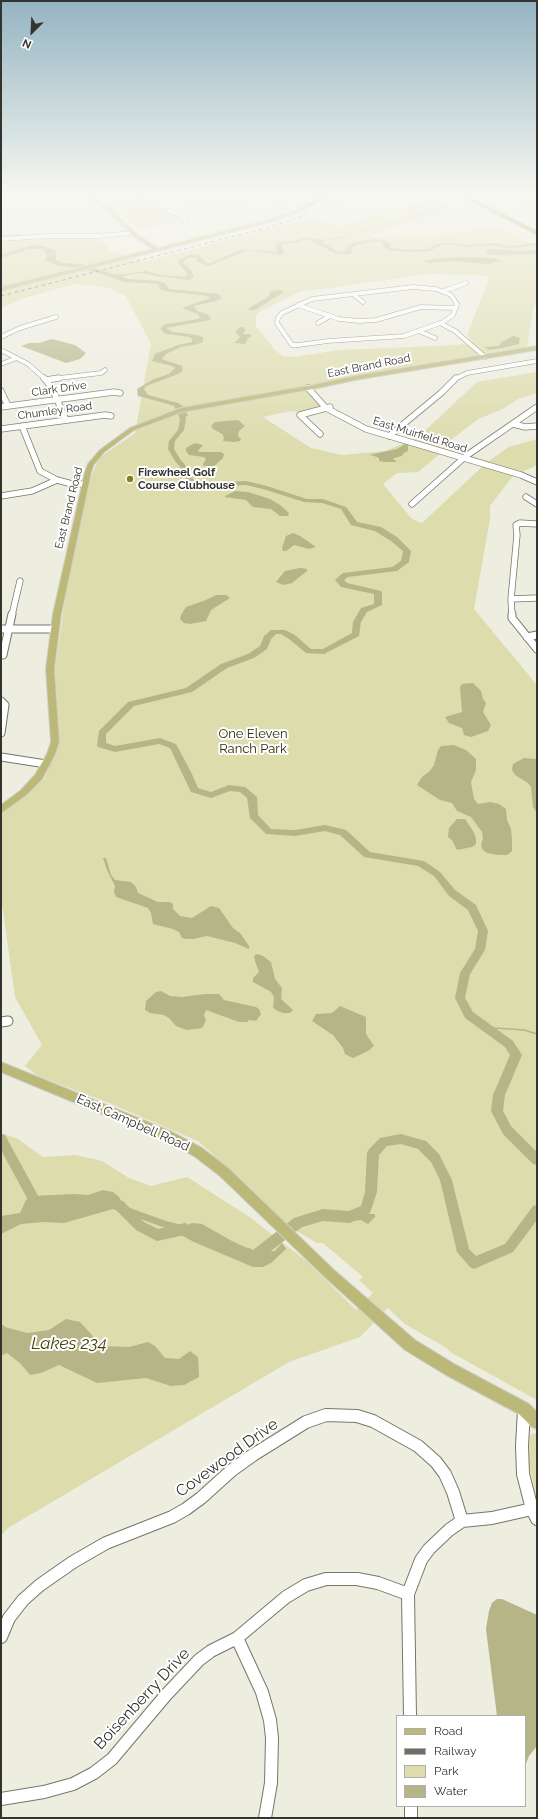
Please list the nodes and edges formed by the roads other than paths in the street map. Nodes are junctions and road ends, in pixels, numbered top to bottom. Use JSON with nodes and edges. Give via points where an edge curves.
{"nodes":[{"id":1,"x":21,"y":281,"type":"edge"},
{"id":2,"x":35,"y":281,"type":"edge"},
{"id":3,"x":466,"y":283,"type":"dead end"},
{"id":4,"x":1,"y":286,"type":"edge"},
{"id":5,"x":1,"y":289,"type":"edge"},
{"id":6,"x":444,"y":292,"type":"junction"},
{"id":7,"x":354,"y":295,"type":"junction"},
{"id":8,"x":363,"y":302,"type":"dead end"},
{"id":9,"x":298,"y":305,"type":"junction"},
{"id":10,"x":456,"y":308,"type":"junction"},
{"id":11,"x":330,"y":316,"type":"junction"},
{"id":12,"x":56,"y":318,"type":"dead end"},
{"id":13,"x":318,"y":323,"type":"dead end"},
{"id":14,"x":438,"y":324,"type":"junction"},
{"id":15,"x":419,"y":331,"type":"junction"},
{"id":16,"x":1,"y":337,"type":"edge"},
{"id":17,"x":435,"y":338,"type":"dead end"},
{"id":18,"x":537,"y":348,"type":"edge"},
{"id":19,"x":1,"y":350,"type":"edge"},
{"id":20,"x":484,"y":357,"type":"junction"},
{"id":21,"x":17,"y":358,"type":"junction"},
{"id":22,"x":537,"y":361,"type":"edge"},
{"id":23,"x":1,"y":364,"type":"edge"},
{"id":24,"x":105,"y":370,"type":"dead end"},
{"id":25,"x":46,"y":380,"type":"junction"},
{"id":26,"x":311,"y":388,"type":"junction"},
{"id":27,"x":1,"y":391,"type":"edge"},
{"id":28,"x":120,"y":393,"type":"dead end"},
{"id":29,"x":57,"y":399,"type":"junction"},
{"id":30,"x":1,"y":406,"type":"edge"},
{"id":31,"x":8,"y":406,"type":"junction"},
{"id":32,"x":537,"y":406,"type":"edge"},
{"id":33,"x":329,"y":407,"type":"junction"},
{"id":34,"x":111,"y":416,"type":"dead end"},
{"id":35,"x":66,"y":420,"type":"junction"},
{"id":36,"x":513,"y":424,"type":"junction"},
{"id":37,"x":22,"y":426,"type":"junction"},
{"id":38,"x":537,"y":426,"type":"edge"},
{"id":39,"x":1,"y":429,"type":"edge"},
{"id":40,"x":320,"y":434,"type":"dead end"},
{"id":41,"x":390,"y":435,"type":"junction"},
{"id":42,"x":464,"y":457,"type":"junction"},
{"id":43,"x":537,"y":478,"type":"edge"},
{"id":44,"x":57,"y":480,"type":"junction"},
{"id":45,"x":537,"y":482,"type":"edge"},
{"id":46,"x":84,"y":484,"type":"junction"},
{"id":47,"x":416,"y":489,"type":"dead end"},
{"id":48,"x":425,"y":492,"type":"junction"},
{"id":49,"x":1,"y":496,"type":"edge"},
{"id":50,"x":526,"y":497,"type":"dead end"},
{"id":51,"x":412,"y":504,"type":"dead end"},
{"id":52,"x":537,"y":504,"type":"edge"},
{"id":53,"x":537,"y":524,"type":"edge"},
{"id":54,"x":20,"y":581,"type":"dead end"},
{"id":55,"x":537,"y":598,"type":"edge"},
{"id":56,"x":511,"y":599,"type":"junction"},
{"id":57,"x":55,"y":628,"type":"junction"},
{"id":58,"x":4,"y":629,"type":"edge"},
{"id":59,"x":537,"y":635,"type":"edge"},
{"id":60,"x":527,"y":637,"type":"junction"},
{"id":61,"x":537,"y":649,"type":"edge"},
{"id":62,"x":3,"y":655,"type":"dead end"},
{"id":63,"x":1,"y":701,"type":"edge"},
{"id":64,"x":1,"y":733,"type":"edge"},
{"id":65,"x":1,"y":757,"type":"edge"},
{"id":66,"x":46,"y":764,"type":"junction"},
{"id":67,"x":1,"y":810,"type":"edge"},
{"id":68,"x":1,"y":1067,"type":"edge"},
{"id":69,"x":531,"y":1410,"type":"edge"},
{"id":70,"x":537,"y":1422,"type":"edge"},
{"id":71,"x":534,"y":1514,"type":"edge"},
{"id":72,"x":462,"y":1521,"type":"junction"},
{"id":73,"x":408,"y":1594,"type":"junction"},
{"id":74,"x":1,"y":1637,"type":"edge"},
{"id":75,"x":237,"y":1638,"type":"junction"},
{"id":76,"x":410,"y":1715,"type":"edge"},
{"id":77,"x":1,"y":1799,"type":"edge"},
{"id":78,"x":411,"y":1807,"type":"edge"},
{"id":79,"x":265,"y":1818,"type":"edge"},
{"id":80,"x":411,"y":1818,"type":"edge"}],
"edges":[{"from":1,"to":4,"type":"main road"},
{"from":2,"to":5,"type":"main road"},
{"from":3,"to":6,"type":"street"},
{"from":6,"to":7,"type":"street","via":[[413,286]]},
{"from":6,"to":10,"type":"street","via":[[456,299]]},
{"from":7,"to":8,"type":"street"},
{"from":7,"to":9,"type":"street","via":[[317,298]]},
{"from":9,"to":11,"type":"street"},
{"from":9,"to":15,"type":"street","via":[[282,313],[276,321],[292,344],[395,338]]},
{"from":10,"to":11,"type":"street","via":[[421,307],[366,321]]},
{"from":10,"to":14,"type":"street","via":[[451,318]]},
{"from":11,"to":13,"type":"street"},
{"from":12,"to":16,"type":"street","via":[[20,328]]},
{"from":14,"to":15,"type":"street"},
{"from":14,"to":20,"type":"street","via":[[454,333]]},
{"from":15,"to":17,"type":"street"},
{"from":18,"to":20,"type":"main road","name":"East Brand Road"},
{"from":19,"to":21,"type":"street"},
{"from":20,"to":26,"type":"main road","name":"East Brand Road","via":[[355,378]]},
{"from":21,"to":23,"type":"street"},
{"from":21,"to":25,"type":"street","via":[[37,370]]},
{"from":22,"to":41,"type":"street","via":[[467,373],[456,378]]},
{"from":24,"to":25,"type":"street","via":[[101,373]]},
{"from":25,"to":29,"type":"street"},
{"from":26,"to":33,"type":"street","name":"East Muirfield Road"},
{"from":26,"to":46,"type":"main road","name":"East Brand Road","via":[[176,411],[150,421],[118,437],[96,456]]},
{"from":27,"to":31,"type":"street"},
{"from":28,"to":29,"type":"street","name":"Clark Drive"},
{"from":29,"to":31,"type":"street","name":"Clark Drive"},
{"from":29,"to":35,"type":"street"},
{"from":30,"to":31,"type":"street","name":"Clark Drive"},
{"from":32,"to":36,"type":"street"},
{"from":33,"to":40,"type":"street","via":[[300,415]]},
{"from":33,"to":41,"type":"street","name":"East Muirfield Road","via":[[354,424]]},
{"from":34,"to":35,"type":"street","name":"Chumley Road"},
{"from":35,"to":37,"type":"street","name":"Chumley Road"},
{"from":36,"to":38,"type":"street"},
{"from":36,"to":42,"type":"street"},
{"from":37,"to":39,"type":"street","name":"Chumley Road"},
{"from":37,"to":44,"type":"street","via":[[38,468],[46,476]]},
{"from":41,"to":42,"type":"street","name":"East Muirfield Road"},
{"from":42,"to":43,"type":"street","name":"East Muirfield Road"},
{"from":42,"to":45,"type":"street","name":"East Muirfield Road"},
{"from":42,"to":48,"type":"street"},
{"from":44,"to":46,"type":"street"},
{"from":44,"to":49,"type":"street","via":[[32,491]]},
{"from":46,"to":57,"type":"main road","name":"East Brand Road"},
{"from":47,"to":48,"type":"street"},
{"from":48,"to":51,"type":"street"},
{"from":50,"to":52,"type":"street"},
{"from":53,"to":56,"type":"street","via":[[516,525]]},
{"from":54,"to":58,"type":"street"},
{"from":55,"to":56,"type":"street"},
{"from":56,"to":60,"type":"street","via":[[512,618]]},
{"from":57,"to":58,"type":"street"},
{"from":57,"to":66,"type":"main road","name":"East Brand Road","via":[[50,669],[55,736]]},
{"from":58,"to":62,"type":"street"},
{"from":59,"to":60,"type":"street"},
{"from":60,"to":61,"type":"street"},
{"from":63,"to":64,"type":"street","via":[[5,705],[5,711]]},
{"from":65,"to":66,"type":"street"},
{"from":66,"to":67,"type":"main road","name":"East Brand Road","via":[[39,777]]},
{"from":68,"to":69,"type":"main road","name":"East Campbell Road","via":[[186,1145],[224,1172],[339,1282],[410,1345],[451,1370]]},
{"from":69,"to":70,"type":"main road","name":"East Campbell Road"},
{"from":69,"to":71,"type":"street","via":[[522,1459],[523,1474]]},
{"from":71,"to":72,"type":"street"},
{"from":72,"to":73,"type":"street","via":[[429,1549],[421,1560]]},
{"from":72,"to":74,"type":"street","name":"Covewood Drive","via":[[445,1474],[418,1446],[373,1421],[357,1416],[326,1415],[306,1422],[253,1455],[186,1509],[106,1543],[60,1571],[23,1600],[9,1618]]},
{"from":73,"to":75,"type":"street","name":"Boisenberry Drive","via":[[378,1583],[357,1579],[316,1581],[286,1598]]},
{"from":73,"to":76,"type":"street"},
{"from":75,"to":77,"type":"street","name":"Boisenberry Drive","via":[[199,1660],[112,1759],[94,1773],[73,1784]]},
{"from":75,"to":79,"type":"street","via":[[262,1692],[270,1720],[271,1783]]},
{"from":78,"to":80,"type":"street"}]}
